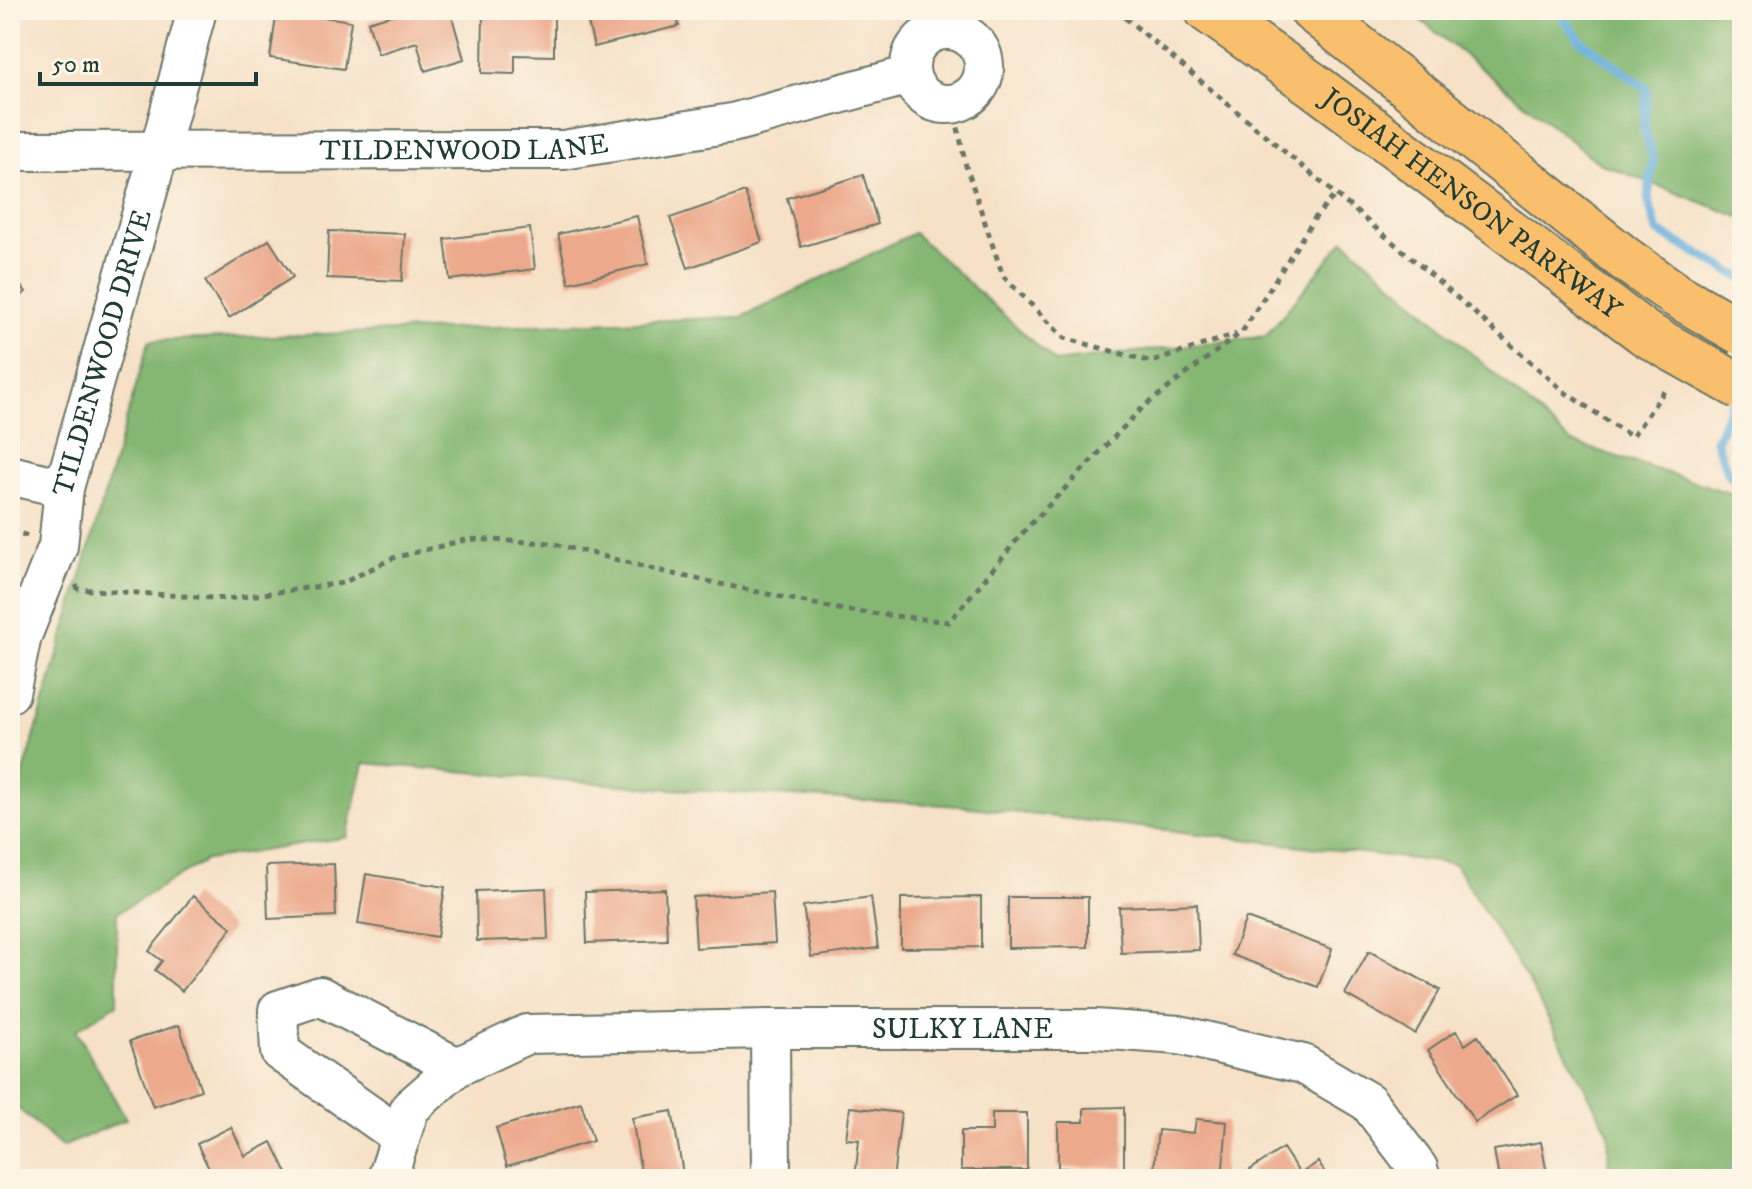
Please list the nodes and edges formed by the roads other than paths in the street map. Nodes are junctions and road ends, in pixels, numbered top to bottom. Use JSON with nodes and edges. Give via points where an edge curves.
{"nodes":[{"id":1,"x":197,"y":10,"type":"edge"},
{"id":2,"x":1207,"y":10,"type":"edge"},
{"id":3,"x":1312,"y":10,"type":"edge"},
{"id":4,"x":910,"y":75,"type":"junction"},
{"id":5,"x":10,"y":151,"type":"edge"},
{"id":6,"x":159,"y":152,"type":"junction"},
{"id":7,"x":1742,"y":333,"type":"edge"},
{"id":8,"x":1742,"y":388,"type":"edge"},
{"id":9,"x":10,"y":475,"type":"edge"},
{"id":10,"x":64,"y":488,"type":"junction"},
{"id":11,"x":10,"y":693,"type":"edge"},
{"id":12,"x":770,"y":1029,"type":"junction"},
{"id":13,"x":457,"y":1067,"type":"junction"},
{"id":14,"x":401,"y":1137,"type":"junction"},
{"id":15,"x":387,"y":1179,"type":"edge"},
{"id":16,"x":771,"y":1179,"type":"edge"},
{"id":17,"x":1421,"y":1179,"type":"edge"}],
"edges":[{"from":1,"to":6,"type":"street","name":"TILDENWOOD DRIVE"},
{"from":2,"to":8,"type":"main road","name":"JOSIAH HENSON PARKWAY","bridge":true,"via":[[1646,334]]},
{"from":3,"to":7,"type":"main road","name":"JOSIAH HENSON PARKWAY","bridge":true,"via":[[1625,259]]},
{"from":4,"to":4,"type":"street","via":[[914,49],[933,32],[946,29],[970,37],[984,59],[980,85],[953,104],[923,97]]},
{"from":4,"to":6,"type":"street","name":"TILDENWOOD LANE","via":[[732,123],[563,150]]},
{"from":5,"to":6,"type":"street","name":"TILDENWOOD LANE"},
{"from":6,"to":10,"type":"street","name":"TILDENWOOD DRIVE"},
{"from":9,"to":10,"type":"street"},
{"from":10,"to":11,"type":"street","name":"TILDENWOOD DRIVE","via":[[58,546],[22,636]]},
{"from":12,"to":13,"type":"street","name":"SULKY LANE","via":[[527,1034]]},
{"from":12,"to":16,"type":"street"},
{"from":12,"to":17,"type":"street","name":"SULKY LANE","via":[[1095,1029],[1179,1035],[1303,1064],[1368,1102]]},
{"from":13,"to":14,"type":"street","name":"SULKY LANE","via":[[410,1108]]},
{"from":13,"to":14,"type":"street","via":[[320,996],[278,1010],[280,1052]]},
{"from":14,"to":15,"type":"street","name":"SULKY LANE"}]}
